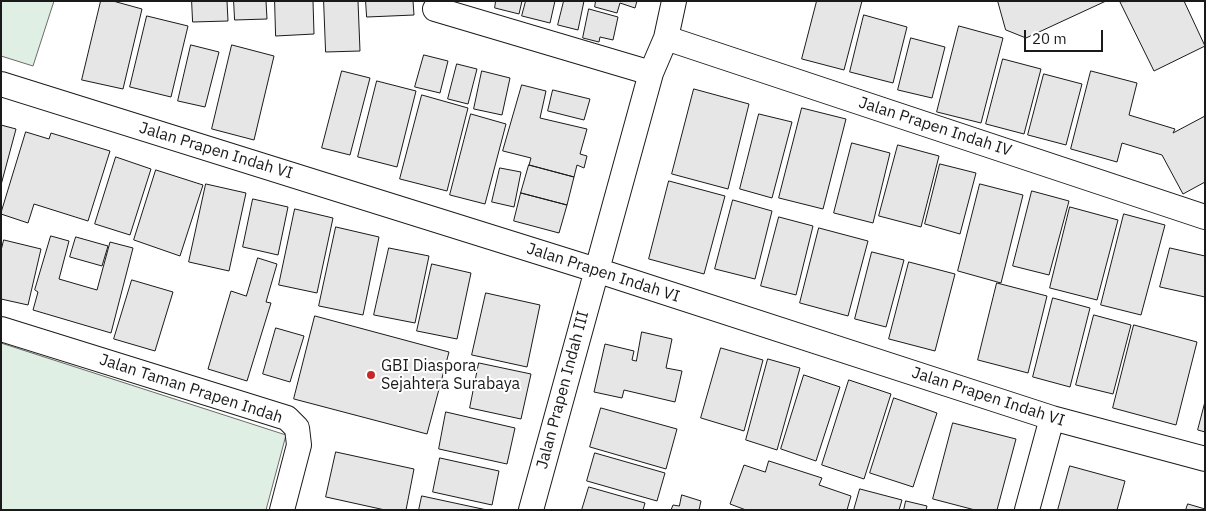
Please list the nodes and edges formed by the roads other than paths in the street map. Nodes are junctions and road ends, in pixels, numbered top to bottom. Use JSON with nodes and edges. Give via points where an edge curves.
{"nodes":[{"id":1,"x":674,"y":1,"type":"edge"},
{"id":2,"x":435,"y":9,"type":"dead end"},
{"id":3,"x":666,"y":38,"type":"junction"},
{"id":4,"x":651,"y":73,"type":"junction"},
{"id":5,"x":1,"y":84,"type":"edge"},
{"id":6,"x":1205,"y":217,"type":"edge"},
{"id":7,"x":596,"y":270,"type":"junction"},
{"id":8,"x":1,"y":329,"type":"edge"},
{"id":9,"x":1052,"y":418,"type":"junction"},
{"id":10,"x":1205,"y":459,"type":"edge"},
{"id":11,"x":282,"y":510,"type":"edge"},
{"id":12,"x":531,"y":510,"type":"edge"},
{"id":13,"x":1027,"y":510,"type":"edge"}],
"edges":[{"from":1,"to":3,"type":"street"},
{"from":2,"to":4,"type":"street"},
{"from":3,"to":4,"type":"street"},
{"from":3,"to":6,"type":"street","name":"Jalan Prapen Indah IV"},
{"from":4,"to":7,"type":"street"},
{"from":5,"to":7,"type":"street","name":"Jalan Prapen Indah VI"},
{"from":7,"to":9,"type":"street","name":"Jalan Prapen Indah VI"},
{"from":7,"to":12,"type":"street","name":"Jalan Prapen Indah III"},
{"from":8,"to":11,"type":"street","name":"Jalan Taman Prapen Indah","via":[[287,418],[297,428],[299,445]]},
{"from":9,"to":10,"type":"street","name":"Jalan Prapen Indah VI"},
{"from":9,"to":13,"type":"street"}]}
